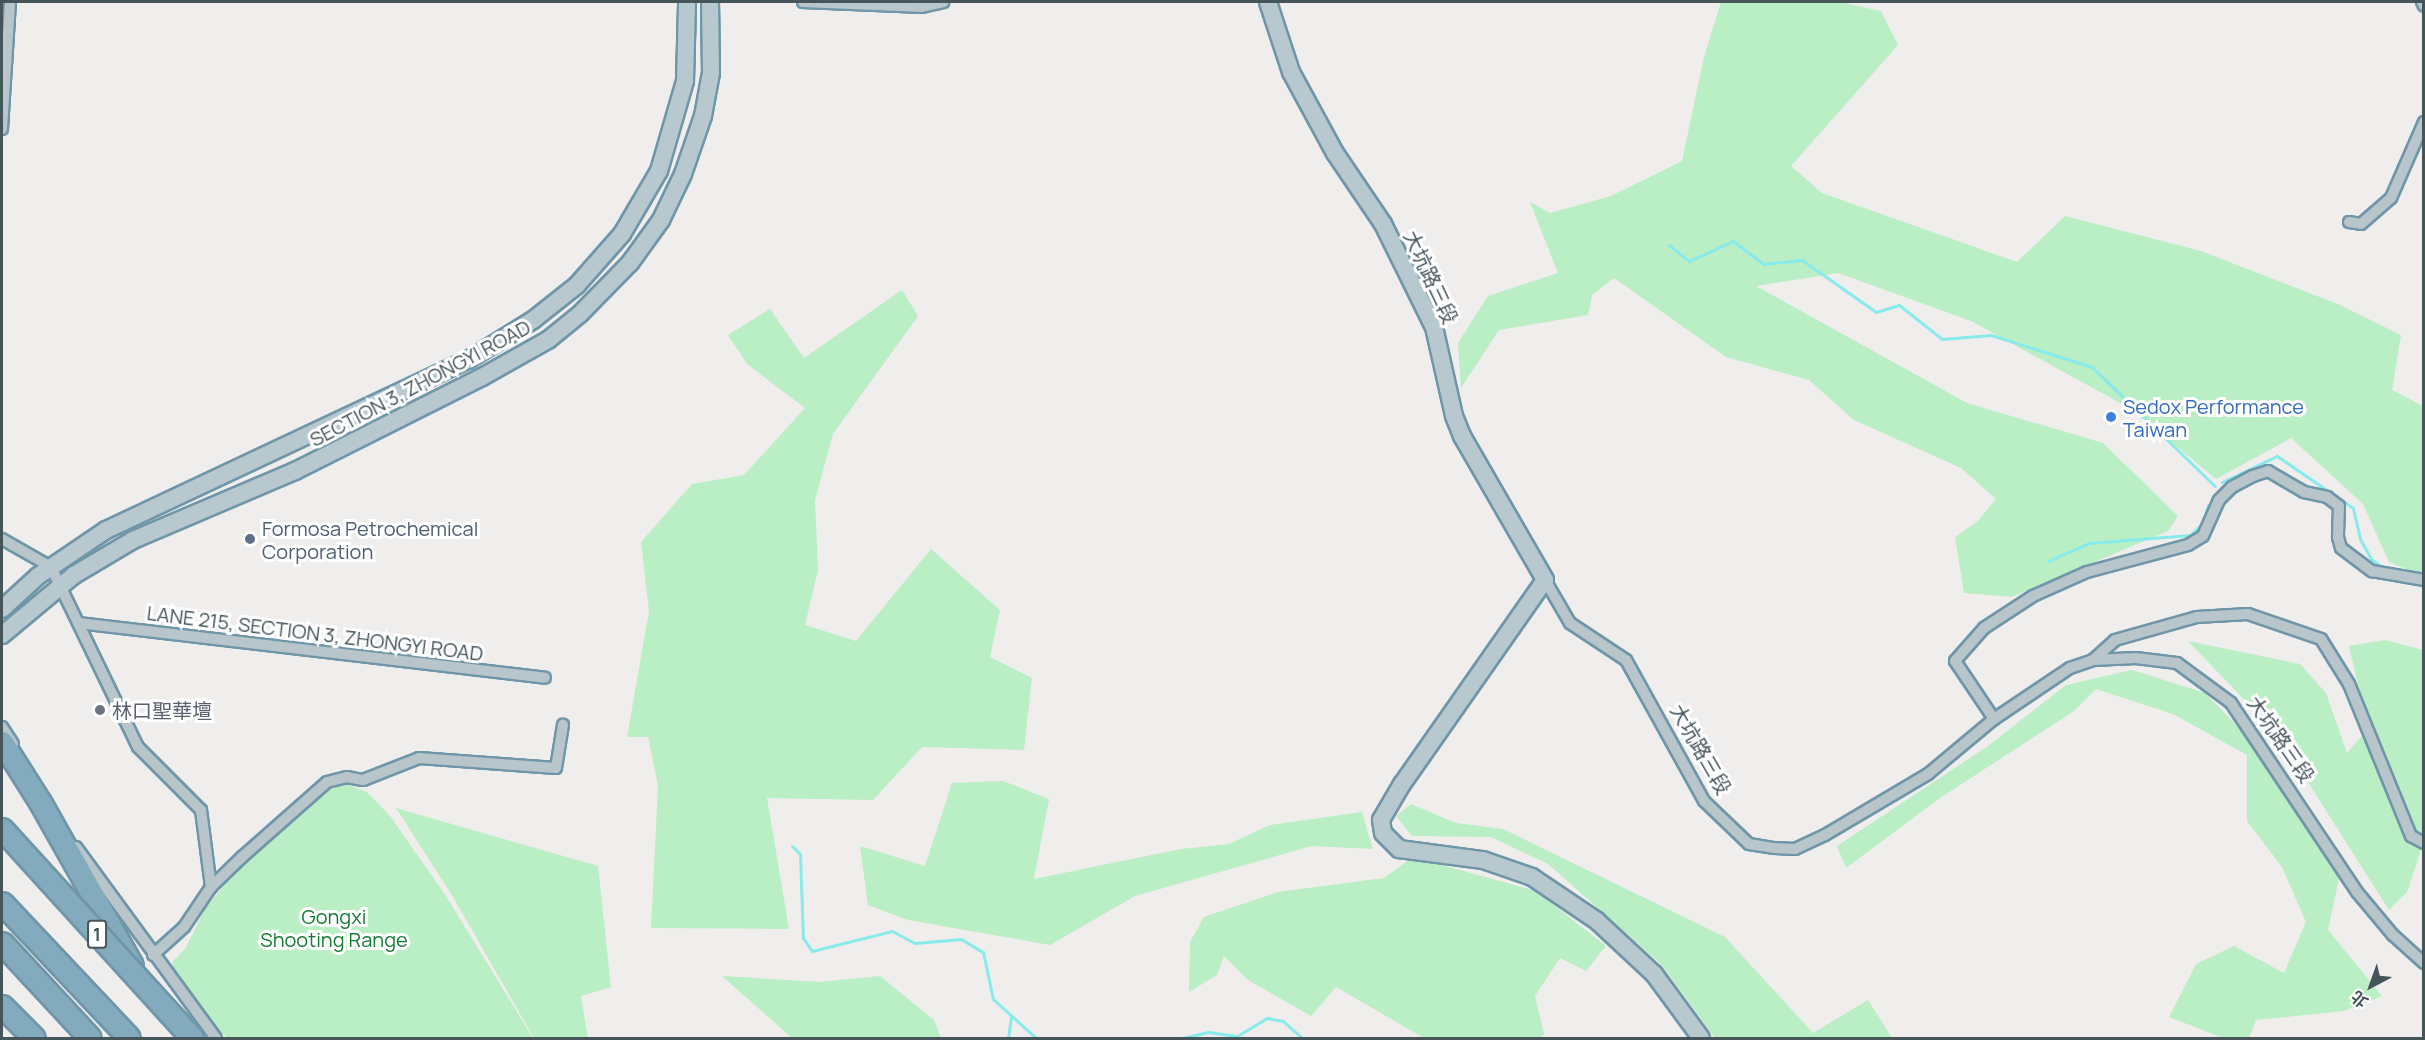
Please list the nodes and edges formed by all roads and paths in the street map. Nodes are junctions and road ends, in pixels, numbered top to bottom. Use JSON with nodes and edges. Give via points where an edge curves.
{"nodes":[{"id":1,"x":10,"y":2,"type":"edge"},
{"id":2,"x":687,"y":2,"type":"edge"},
{"id":3,"x":710,"y":2,"type":"edge"},
{"id":4,"x":803,"y":2,"type":"edge"},
{"id":5,"x":943,"y":2,"type":"edge"},
{"id":6,"x":1268,"y":2,"type":"edge"},
{"id":7,"x":2421,"y":2,"type":"edge"},
{"id":8,"x":2424,"y":6,"type":"edge"},
{"id":9,"x":2424,"y":122,"type":"edge"},
{"id":10,"x":2,"y":129,"type":"edge"},
{"id":11,"x":2349,"y":222,"type":"dead end"},
{"id":12,"x":442,"y":373,"type":"junction"},
{"id":13,"x":452,"y":392,"type":"junction"},
{"id":14,"x":2,"y":539,"type":"edge"},
{"id":15,"x":51,"y":567,"type":"junction"},
{"id":16,"x":1545,"y":580,"type":"junction"},
{"id":17,"x":2424,"y":580,"type":"edge"},
{"id":18,"x":62,"y":586,"type":"junction"},
{"id":19,"x":2,"y":609,"type":"edge"},
{"id":20,"x":80,"y":623,"type":"junction"},
{"id":21,"x":2,"y":635,"type":"edge"},
{"id":22,"x":2094,"y":660,"type":"junction"},
{"id":23,"x":546,"y":678,"type":"dead end"},
{"id":24,"x":1994,"y":719,"type":"junction"},
{"id":25,"x":563,"y":725,"type":"dead end"},
{"id":26,"x":2,"y":727,"type":"edge"},
{"id":27,"x":2,"y":742,"type":"edge"},
{"id":28,"x":2,"y":829,"type":"edge"},
{"id":29,"x":2424,"y":843,"type":"edge"},
{"id":30,"x":212,"y":887,"type":"junction"},
{"id":31,"x":2,"y":903,"type":"edge"},
{"id":32,"x":2,"y":943,"type":"edge"},
{"id":33,"x":153,"y":955,"type":"junction"},
{"id":34,"x":2424,"y":963,"type":"edge"},
{"id":35,"x":2,"y":1006,"type":"edge"},
{"id":36,"x":2,"y":1021,"type":"edge"},
{"id":37,"x":25,"y":1038,"type":"edge"},
{"id":38,"x":33,"y":1038,"type":"edge"},
{"id":39,"x":90,"y":1038,"type":"edge"},
{"id":40,"x":129,"y":1038,"type":"edge"},
{"id":41,"x":180,"y":1038,"type":"edge"},
{"id":42,"x":192,"y":1038,"type":"edge"},
{"id":43,"x":216,"y":1038,"type":"edge"},
{"id":44,"x":1701,"y":1038,"type":"edge"}],
"edges":[{"from":1,"to":10,"type":"street"},
{"from":2,"to":12,"type":"street","name":"SECTION 3, ZHONGYI ROAD","via":[[685,81],[668,147],[659,171],[622,234],[602,261],[552,306],[506,338]]},
{"from":3,"to":13,"type":"street","name":"SECTION 3, ZHONGYI ROAD","via":[[711,73],[703,116],[683,174],[661,220],[630,263],[580,314],[548,340]]},
{"from":4,"to":5,"type":"street","via":[[911,7]]},
{"from":6,"to":16,"type":"street","name":"大坑路三段","via":[[1295,81],[1335,153],[1383,224],[1434,327],[1462,436]]},
{"from":7,"to":8,"type":"street"},
{"from":9,"to":11,"type":"street","via":[[2391,198],[2361,224]]},
{"from":12,"to":13,"type":"street"},
{"from":12,"to":15,"type":"street","name":"SECTION 3, ZHONGYI ROAD","via":[[106,530]]},
{"from":13,"to":18,"type":"street","name":"SECTION 3, ZHONGYI ROAD","via":[[295,471],[133,540]]},
{"from":14,"to":15,"type":"street"},
{"from":15,"to":18,"type":"street"},
{"from":15,"to":19,"type":"street","name":"SECTION 3, ZHONGYI ROAD"},
{"from":16,"to":24,"type":"street","name":"大坑路三段","via":[[1570,623],[1626,660],[1704,801],[1749,844],[1795,849],[1825,835],[1928,774]]},
{"from":16,"to":44,"type":"street","via":[[1388,806],[1381,820],[1383,833],[1399,849],[1483,860],[1532,877],[1597,921],[1654,974]]},
{"from":17,"to":24,"type":"street","via":[[2372,571],[2342,548],[2338,537],[2339,506],[2268,471],[2232,487],[2219,501],[2203,536],[2188,545],[2087,572],[2033,596],[1984,628],[1955,661]]},
{"from":18,"to":20,"type":"street"},
{"from":18,"to":21,"type":"street","name":"SECTION 3, ZHONGYI ROAD"},
{"from":20,"to":23,"type":"street","name":"LANE 215, SECTION 3, ZHONGYI ROAD"},
{"from":20,"to":30,"type":"street","via":[[138,747],[201,810]]},
{"from":22,"to":24,"type":"street","name":"大坑路三段","via":[[2070,668]]},
{"from":22,"to":29,"type":"street","via":[[2115,640],[2197,616],[2248,614],[2321,639],[2349,684],[2411,836]]},
{"from":22,"to":34,"type":"street","name":"大坑路三段","via":[[2136,658],[2177,663],[2231,703],[2357,892],[2393,935]]},
{"from":25,"to":30,"type":"street","via":[[556,768],[419,758],[363,780],[347,777],[327,782]]},
{"from":26,"to":33,"type":"street","via":[[53,811]]},
{"from":27,"to":41,"type":"highway"},
{"from":28,"to":42,"type":"highway","number":"1","bridge":true},
{"from":30,"to":33,"type":"street","via":[[184,927]]},
{"from":31,"to":40,"type":"highway"},
{"from":32,"to":39,"type":"highway"},
{"from":33,"to":43,"type":"street"},
{"from":35,"to":38,"type":"highway"},
{"from":36,"to":37,"type":"highway"}]}
